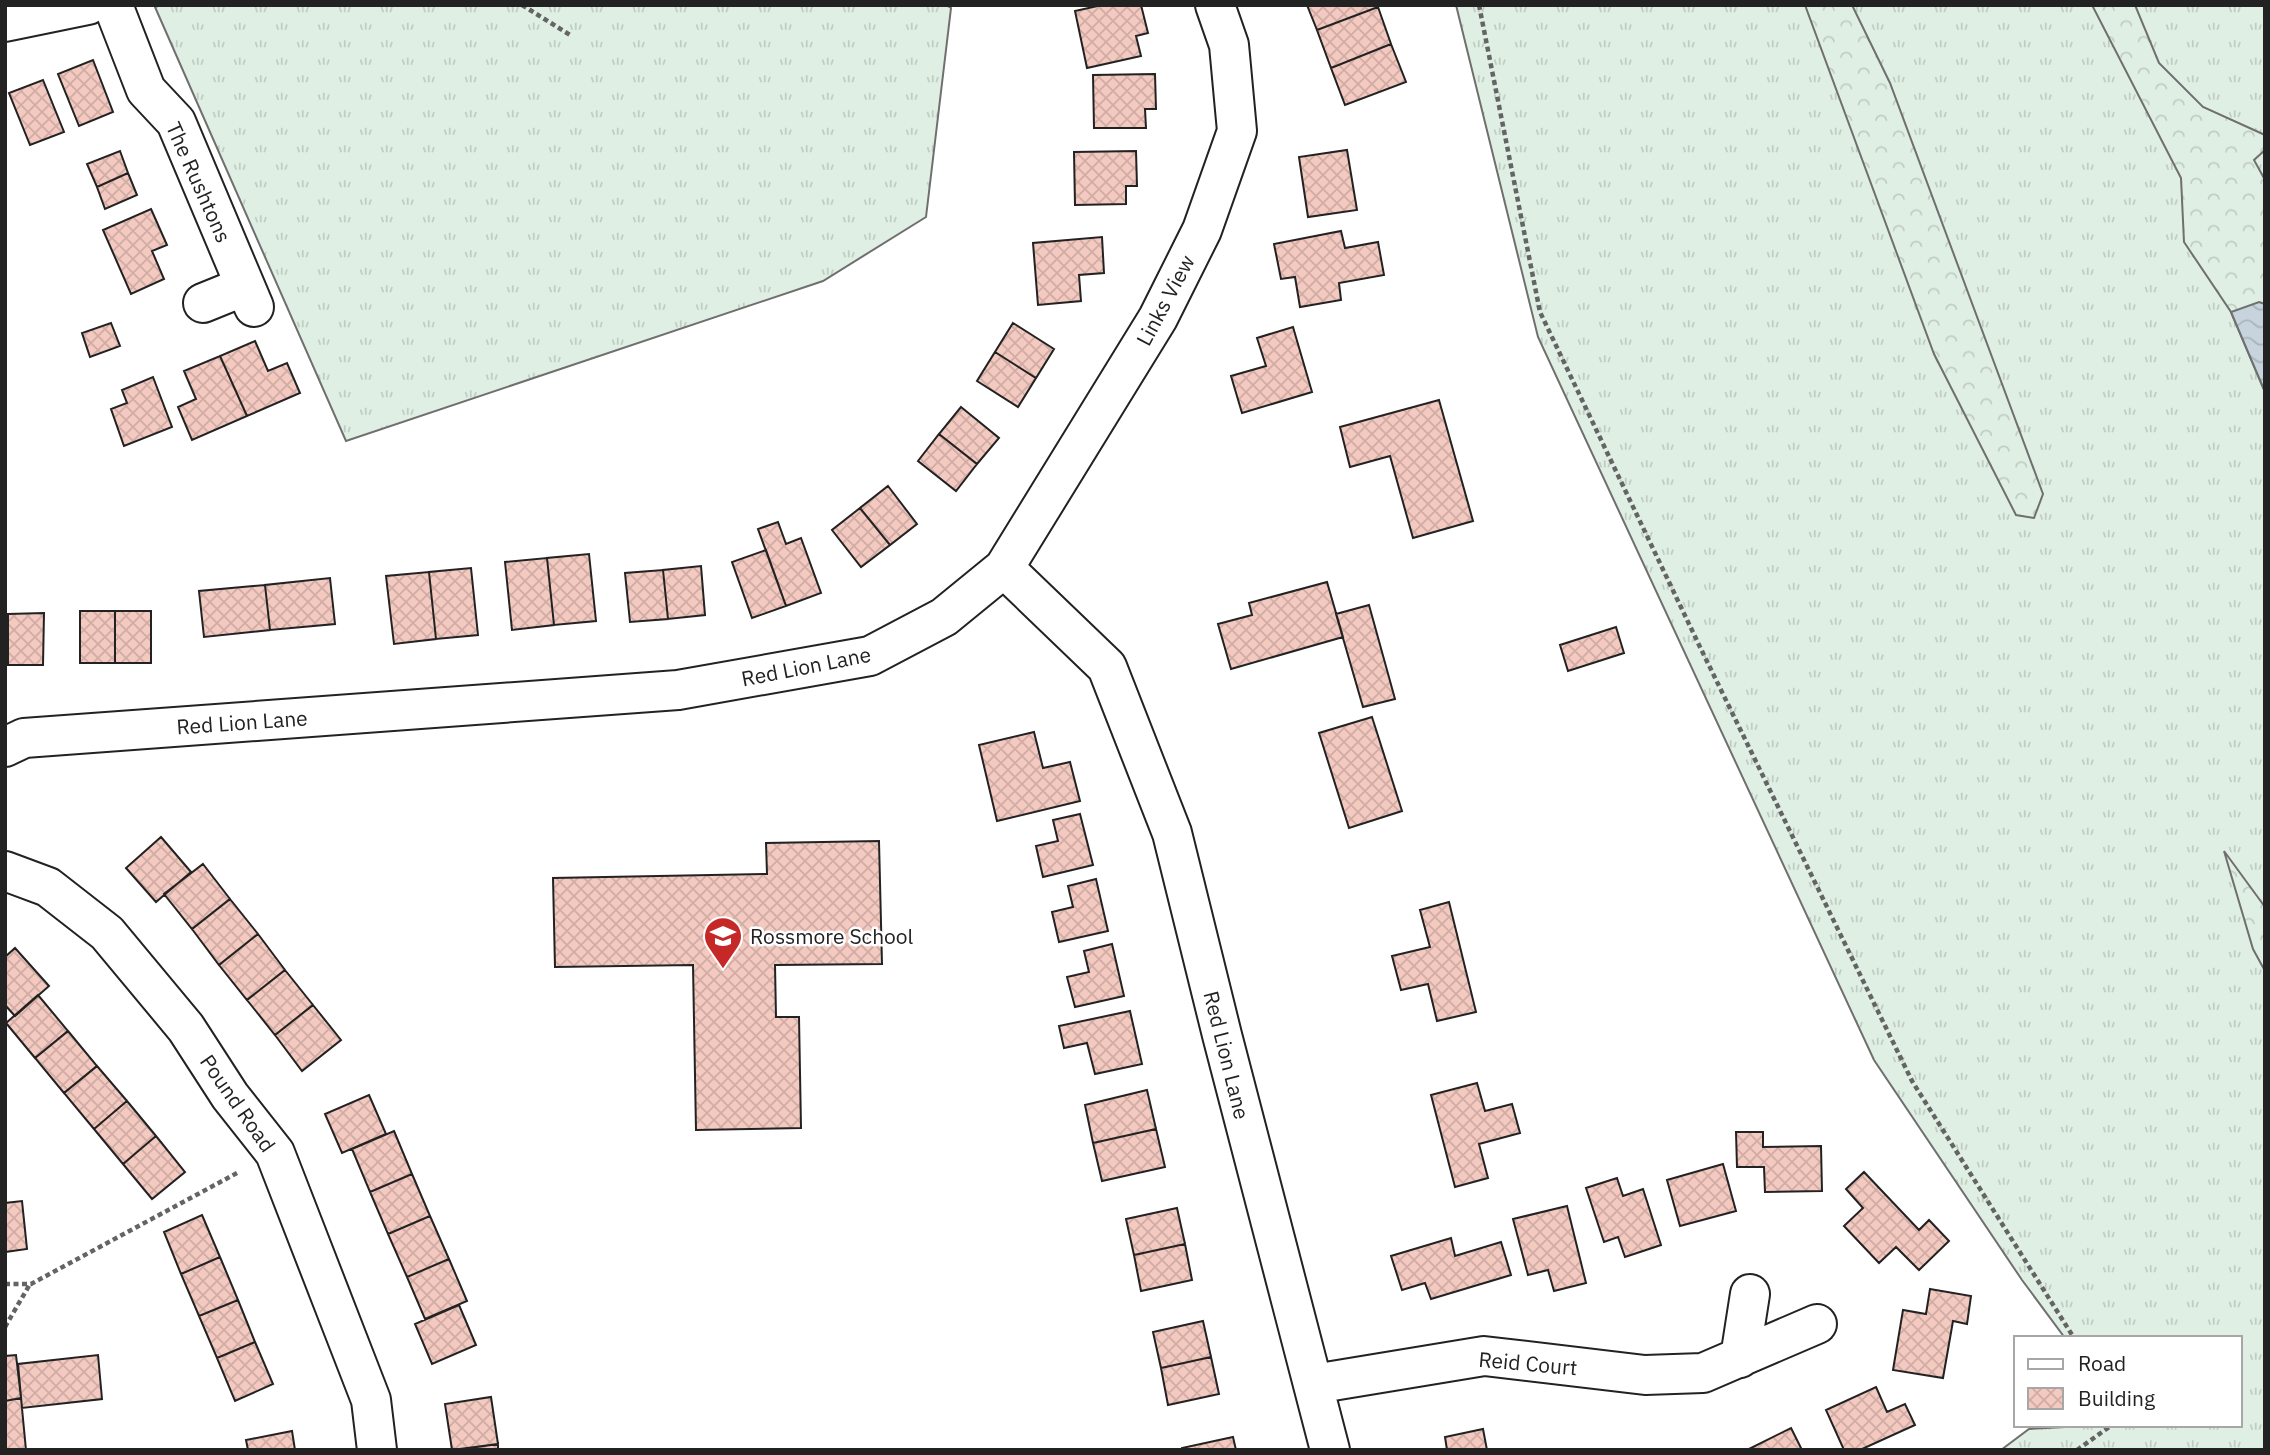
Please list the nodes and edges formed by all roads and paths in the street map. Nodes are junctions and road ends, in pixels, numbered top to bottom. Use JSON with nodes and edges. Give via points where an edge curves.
{"nodes":[{"id":1,"x":88,"y":5,"type":"edge"},
{"id":2,"x":113,"y":5,"type":"edge"},
{"id":3,"x":522,"y":5,"type":"edge"},
{"id":4,"x":1215,"y":5,"type":"edge"},
{"id":5,"x":1479,"y":5,"type":"edge"},
{"id":6,"x":5,"y":22,"type":"edge"},
{"id":7,"x":570,"y":35,"type":"dead end"},
{"id":8,"x":203,"y":303,"type":"dead end"},
{"id":9,"x":1004,"y":568,"type":"junction"},
{"id":10,"x":5,"y":747,"type":"edge"},
{"id":11,"x":5,"y":872,"type":"edge"},
{"id":12,"x":275,"y":1153,"type":"junction"},
{"id":13,"x":5,"y":1284,"type":"edge"},
{"id":14,"x":31,"y":1284,"type":"junction"},
{"id":15,"x":1750,"y":1294,"type":"dead end"},
{"id":16,"x":1817,"y":1324,"type":"dead end"},
{"id":17,"x":5,"y":1327,"type":"edge"},
{"id":18,"x":2073,"y":1336,"type":"edge"},
{"id":19,"x":1740,"y":1357,"type":"junction"},
{"id":20,"x":1314,"y":1384,"type":"junction"},
{"id":21,"x":2109,"y":1427,"type":"edge"},
{"id":22,"x":377,"y":1450,"type":"edge"},
{"id":23,"x":1330,"y":1450,"type":"edge"},
{"id":24,"x":2077,"y":1450,"type":"edge"}],
"edges":[{"from":1,"to":6,"type":"street"},
{"from":2,"to":8,"type":"street","name":"The Rushtons","via":[[146,90],[176,122],[249,296]]},
{"from":3,"to":7,"type":"path"},
{"from":4,"to":9,"type":"street","name":"Links View","via":[[1229,45],[1237,131],[1202,230],[1158,318]]},
{"from":5,"to":18,"type":"path","via":[[1540,312],[1912,1081]]},
{"from":9,"to":10,"type":"street","name":"Red Lion Lane","via":[[944,617],[870,656],[678,690],[24,738]]},
{"from":9,"to":20,"type":"street","name":"Red Lion Lane","via":[[1107,667],[1172,833]]},
{"from":11,"to":12,"type":"street","name":"Pound Road","via":[[48,887],[107,933],[186,1028],[230,1096]]},
{"from":12,"to":14,"type":"path"},
{"from":12,"to":22,"type":"street","name":"Pound Road","via":[[371,1400]]},
{"from":13,"to":14,"type":"path"},
{"from":14,"to":17,"type":"path"},
{"from":15,"to":19,"type":"street"},
{"from":16,"to":19,"type":"street","name":"Reid Court"},
{"from":19,"to":20,"type":"street","name":"Reid Court","via":[[1703,1373],[1644,1375],[1484,1356]]},
{"from":20,"to":23,"type":"street","name":"Red Lion Lane"},
{"from":21,"to":24,"type":"path"}]}
